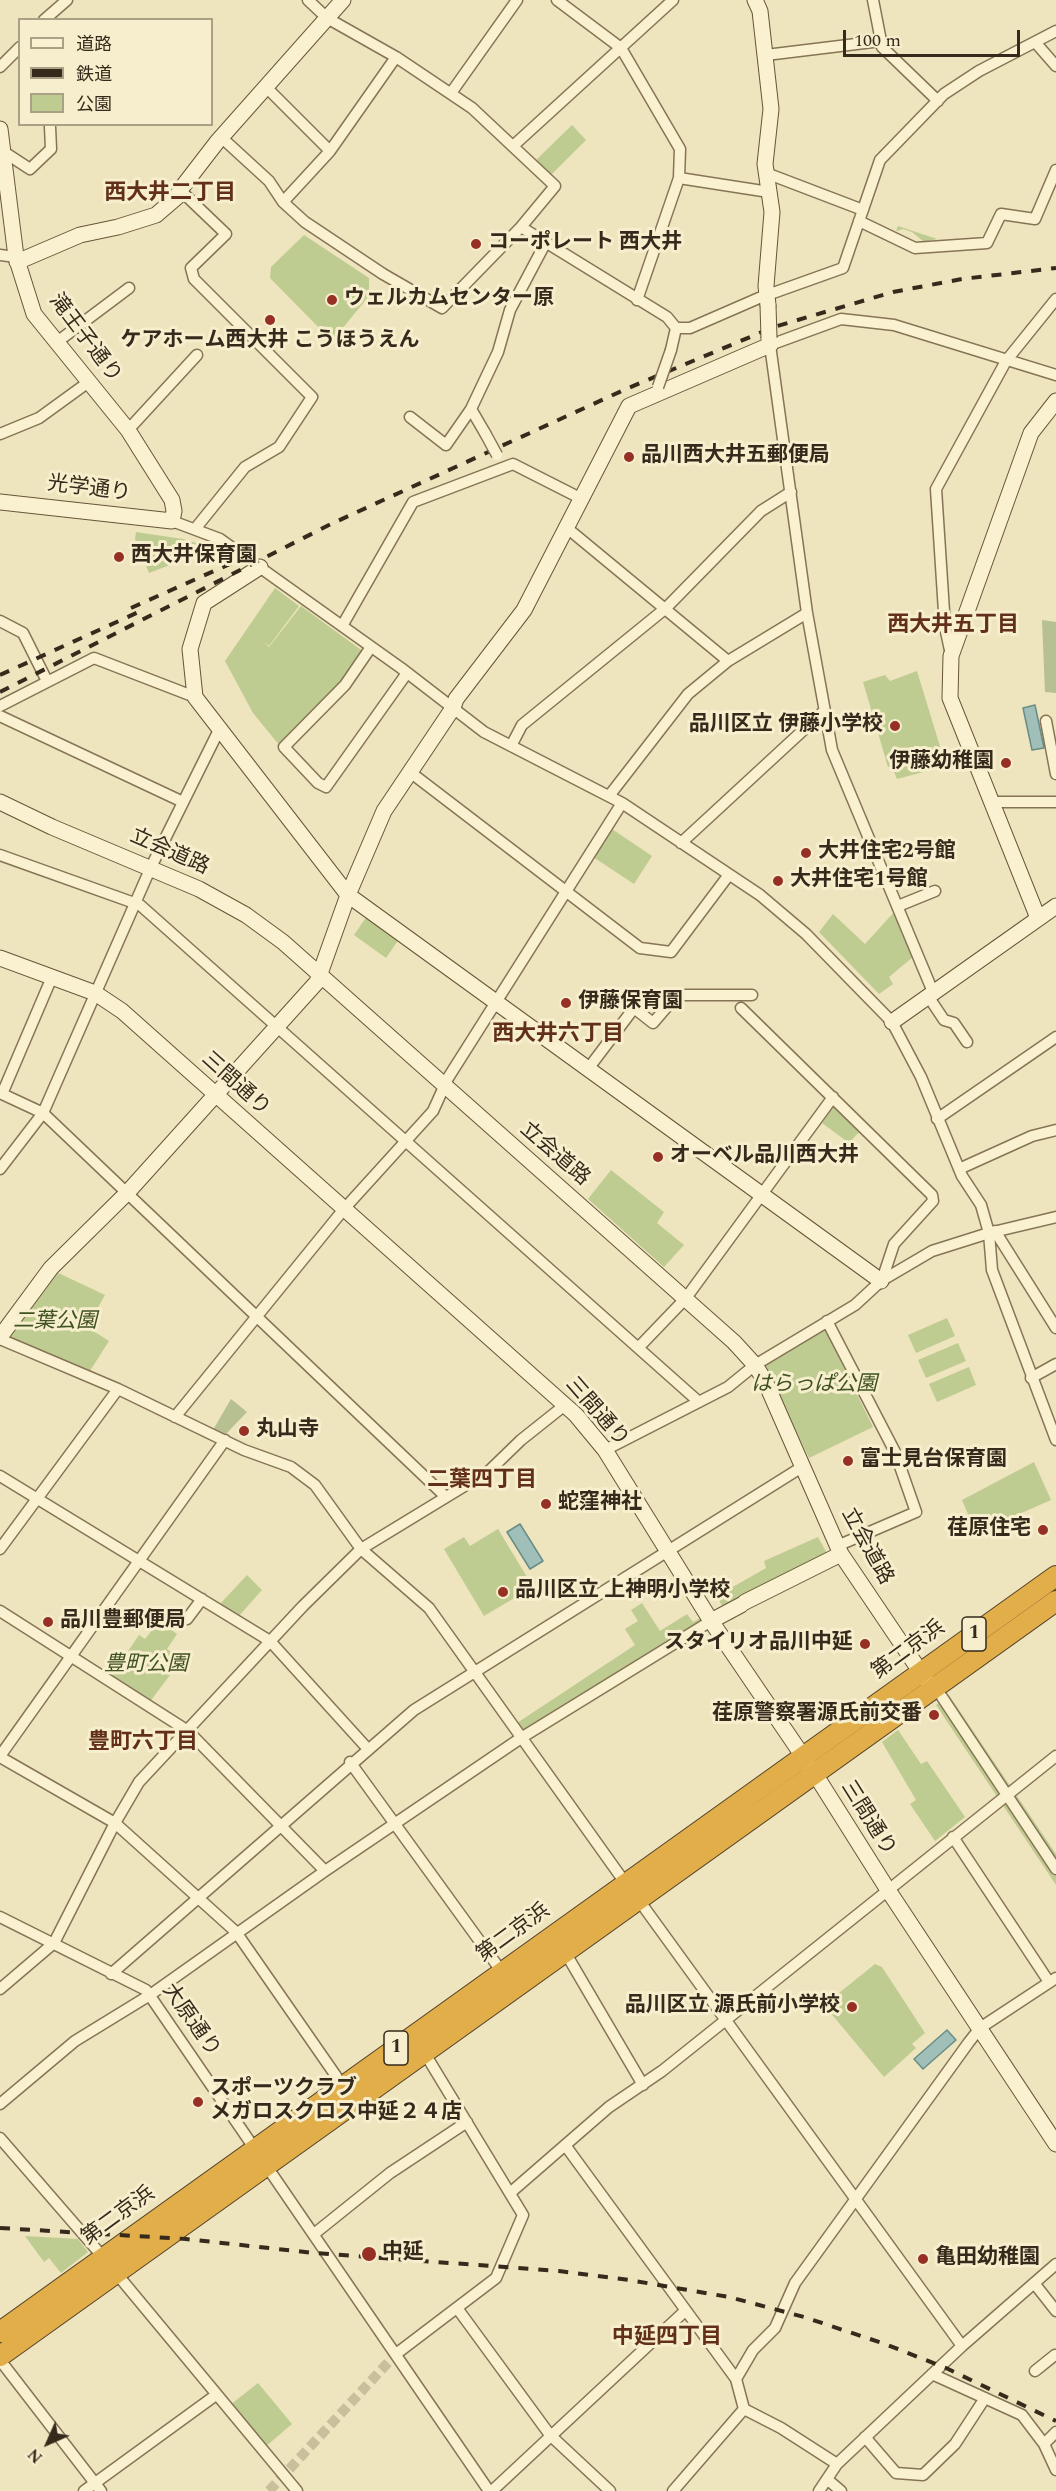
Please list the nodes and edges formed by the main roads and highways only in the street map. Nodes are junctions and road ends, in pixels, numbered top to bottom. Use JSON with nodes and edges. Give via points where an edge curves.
{"nodes":[{"id":1,"x":1056,"y":1576,"type":"edge"},
{"id":2,"x":1056,"y":1601,"type":"edge"},
{"id":3,"x":632,"y":1892,"type":"junction"},
{"id":4,"x":0,"y":2332,"type":"edge"},
{"id":5,"x":0,"y":2358,"type":"edge"}],
"edges":[{"from":1,"to":3,"type":"highway","name":"第二京浜","number":"1","via":[[802,1757]]},
{"from":2,"to":3,"type":"highway","name":"第二京浜","number":"1","via":[[937,1693]]},
{"from":3,"to":4,"type":"highway","name":"第二京浜","number":"1","via":[[502,1972]]},
{"from":3,"to":5,"type":"highway","name":"第二京浜","number":"1","via":[[565,1952]]}]}
